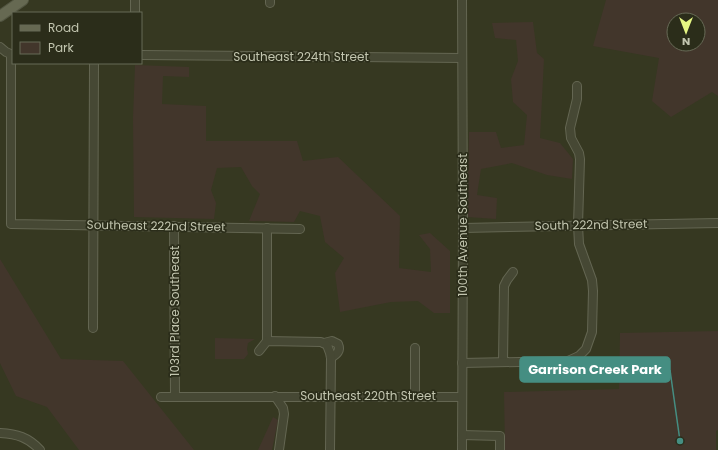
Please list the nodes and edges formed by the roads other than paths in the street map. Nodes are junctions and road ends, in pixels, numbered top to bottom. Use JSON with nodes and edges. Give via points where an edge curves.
{"nodes":[{"id":1,"x":23,"y":0,"type":"edge"},
{"id":2,"x":135,"y":0,"type":"edge"},
{"id":3,"x":462,"y":0,"type":"edge"},
{"id":4,"x":135,"y":12,"type":"edge"},
{"id":5,"x":0,"y":16,"type":"edge"},
{"id":6,"x":0,"y":47,"type":"edge"},
{"id":7,"x":12,"y":55,"type":"edge"},
{"id":8,"x":142,"y":55,"type":"edge"},
{"id":9,"x":462,"y":58,"type":"junction"},
{"id":10,"x":94,"y":64,"type":"edge"},
{"id":11,"x":577,"y":86,"type":"dead end"},
{"id":12,"x":718,"y":223,"type":"edge"},
{"id":13,"x":93,"y":225,"type":"junction"},
{"id":14,"x":578,"y":225,"type":"junction"},
{"id":15,"x":174,"y":226,"type":"junction"},
{"id":16,"x":267,"y":228,"type":"junction"},
{"id":17,"x":464,"y":228,"type":"junction"},
{"id":18,"x":300,"y":229,"type":"dead end"},
{"id":19,"x":513,"y":272,"type":"dead end"},
{"id":20,"x":93,"y":328,"type":"dead end"},
{"id":21,"x":267,"y":341,"type":"junction"},
{"id":22,"x":415,"y":348,"type":"dead end"},
{"id":23,"x":260,"y":350,"type":"dead end"},
{"id":24,"x":503,"y":362,"type":"junction"},
{"id":25,"x":462,"y":364,"type":"junction"},
{"id":26,"x":175,"y":396,"type":"junction"},
{"id":27,"x":275,"y":396,"type":"junction"},
{"id":28,"x":330,"y":396,"type":"junction"},
{"id":29,"x":415,"y":396,"type":"junction"},
{"id":30,"x":462,"y":396,"type":"junction"},
{"id":31,"x":161,"y":397,"type":"dead end"},
{"id":32,"x":0,"y":433,"type":"edge"},
{"id":33,"x":462,"y":435,"type":"junction"},
{"id":34,"x":40,"y":450,"type":"edge"},
{"id":35,"x":279,"y":450,"type":"edge"},
{"id":36,"x":330,"y":450,"type":"edge"},
{"id":37,"x":462,"y":450,"type":"edge"},
{"id":38,"x":500,"y":450,"type":"edge"}],
"edges":[{"from":1,"to":5,"type":"main road"},
{"from":2,"to":4,"type":"street"},
{"from":3,"to":9,"type":"street","name":"100th Avenue Southeast"},
{"from":6,"to":7,"type":"street"},
{"from":7,"to":13,"type":"street","name":"Southeast 222nd Street","via":[[11,224]]},
{"from":8,"to":9,"type":"street","name":"Southeast 224th Street"},
{"from":9,"to":17,"type":"street","name":"100th Avenue Southeast"},
{"from":10,"to":13,"type":"street"},
{"from":11,"to":14,"type":"street","via":[[570,128],[571,138],[580,159]]},
{"from":12,"to":14,"type":"street","name":"South 222nd Street"},
{"from":13,"to":15,"type":"street","name":"Southeast 222nd Street"},
{"from":13,"to":20,"type":"street"},
{"from":14,"to":17,"type":"street","name":"South 222nd Street"},
{"from":14,"to":24,"type":"street","via":[[579,248],[593,285],[592,332],[586,349],[580,356],[568,361]]},
{"from":15,"to":16,"type":"street","name":"Southeast 222nd Street"},
{"from":15,"to":26,"type":"street","name":"103rd Place Southeast"},
{"from":16,"to":18,"type":"street","name":"Southeast 222nd Street"},
{"from":16,"to":21,"type":"street"},
{"from":17,"to":25,"type":"street","name":"100th Avenue Southeast"},
{"from":19,"to":24,"type":"street","via":[[504,286]]},
{"from":21,"to":23,"type":"street"},
{"from":21,"to":28,"type":"street","via":[[326,346],[331,358]]},
{"from":22,"to":29,"type":"street"},
{"from":24,"to":25,"type":"street"},
{"from":25,"to":30,"type":"street","name":"100th Avenue Southeast"},
{"from":26,"to":27,"type":"street","name":"Southeast 220th Street"},
{"from":26,"to":31,"type":"street","name":"Southeast 220th Street"},
{"from":27,"to":28,"type":"street","name":"Southeast 220th Street"},
{"from":27,"to":35,"type":"street","name":"Southeast 220th Street","via":[[284,414]]},
{"from":28,"to":29,"type":"street","name":"Southeast 220th Street"},
{"from":28,"to":36,"type":"street"},
{"from":29,"to":30,"type":"street","name":"Southeast 220th Street"},
{"from":30,"to":33,"type":"street","name":"100th Avenue Southeast"},
{"from":32,"to":34,"type":"street","via":[[23,437],[33,442]]},
{"from":33,"to":37,"type":"street","name":"100th Avenue Southeast"},
{"from":33,"to":38,"type":"street","via":[[500,436]]}]}
